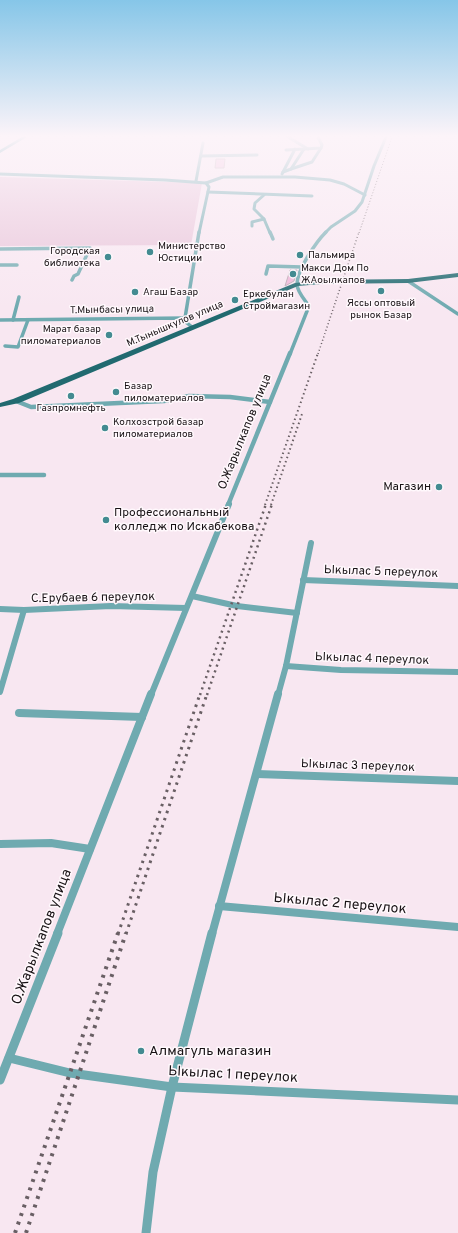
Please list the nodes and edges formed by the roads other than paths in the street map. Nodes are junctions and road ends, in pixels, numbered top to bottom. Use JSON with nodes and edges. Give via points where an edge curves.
{"nodes":[{"id":1,"x":264,"y":194,"type":"edge"},
{"id":2,"x":207,"y":195,"type":"edge"},
{"id":3,"x":277,"y":195,"type":"edge"},
{"id":4,"x":365,"y":195,"type":"edge"},
{"id":5,"x":312,"y":196,"type":"dead end"},
{"id":6,"x":264,"y":219,"type":"junction"},
{"id":7,"x":252,"y":226,"type":"dead end"},
{"id":8,"x":273,"y":239,"type":"dead end"},
{"id":9,"x":0,"y":249,"type":"edge"},
{"id":10,"x":0,"y":265,"type":"edge"},
{"id":11,"x":17,"y":265,"type":"dead end"},
{"id":12,"x":302,"y":267,"type":"junction"},
{"id":13,"x":266,"y":274,"type":"dead end"},
{"id":14,"x":458,"y":275,"type":"edge"},
{"id":15,"x":72,"y":280,"type":"dead end"},
{"id":16,"x":408,"y":281,"type":"junction"},
{"id":17,"x":297,"y":284,"type":"junction"},
{"id":18,"x":19,"y":297,"type":"dead end"},
{"id":19,"x":458,"y":314,"type":"edge"},
{"id":20,"x":185,"y":318,"type":"junction"},
{"id":21,"x":0,"y":320,"type":"edge"},
{"id":22,"x":13,"y":320,"type":"junction"},
{"id":23,"x":28,"y":320,"type":"junction"},
{"id":24,"x":192,"y":327,"type":"junction"},
{"id":25,"x":5,"y":346,"type":"dead end"},
{"id":26,"x":16,"y":401,"type":"junction"},
{"id":27,"x":270,"y":402,"type":"junction"},
{"id":28,"x":0,"y":405,"type":"edge"},
{"id":29,"x":0,"y":475,"type":"edge"},
{"id":30,"x":44,"y":475,"type":"dead end"},
{"id":31,"x":311,"y":543,"type":"dead end"},
{"id":32,"x":303,"y":580,"type":"junction"},
{"id":33,"x":458,"y":586,"type":"edge"},
{"id":34,"x":192,"y":596,"type":"junction"},
{"id":35,"x":186,"y":608,"type":"junction"},
{"id":36,"x":0,"y":609,"type":"edge"},
{"id":37,"x":24,"y":610,"type":"junction"},
{"id":38,"x":297,"y":614,"type":"junction"},
{"id":39,"x":286,"y":666,"type":"junction"},
{"id":40,"x":458,"y":672,"type":"edge"},
{"id":41,"x":0,"y":692,"type":"edge"},
{"id":42,"x":19,"y":713,"type":"dead end"},
{"id":43,"x":142,"y":717,"type":"junction"},
{"id":44,"x":256,"y":774,"type":"junction"},
{"id":45,"x":458,"y":781,"type":"edge"},
{"id":46,"x":0,"y":844,"type":"edge"},
{"id":47,"x":90,"y":849,"type":"junction"},
{"id":48,"x":219,"y":906,"type":"junction"},
{"id":49,"x":458,"y":927,"type":"edge"},
{"id":50,"x":9,"y":1058,"type":"junction"},
{"id":51,"x":0,"y":1080,"type":"edge"},
{"id":52,"x":172,"y":1087,"type":"junction"},
{"id":53,"x":458,"y":1100,"type":"edge"},
{"id":54,"x":146,"y":1233,"type":"edge"}],
"edges":[{"from":1,"to":6,"type":"street","via":[[255,203],[254,209]]},
{"from":2,"to":20,"type":"street"},
{"from":3,"to":5,"type":"street"},
{"from":4,"to":12,"type":"street","via":[[355,211],[323,235]]},
{"from":6,"to":7,"type":"street","via":[[252,222]]},
{"from":6,"to":8,"type":"street"},
{"from":9,"to":15,"type":"street","via":[[90,248],[78,274]]},
{"from":10,"to":11,"type":"street"},
{"from":12,"to":13,"type":"street","via":[[268,266]]},
{"from":12,"to":17,"type":"street"},
{"from":14,"to":16,"type":"main road","name":"М.Тынышкулов улица"},
{"from":16,"to":17,"type":"main road","name":"М.Тынышкулов улица"},
{"from":16,"to":19,"type":"street"},
{"from":17,"to":24,"type":"main road","name":"М.Тынышкулов улица"},
{"from":17,"to":27,"type":"street","name":"О.Жарылкапов улица","via":[[308,306]]},
{"from":18,"to":22,"type":"street"},
{"from":20,"to":23,"type":"street","name":"Т.Мынбасы улица"},
{"from":20,"to":24,"type":"street"},
{"from":21,"to":22,"type":"street","name":"Т.Мынбасы улица"},
{"from":22,"to":23,"type":"street","name":"Т.Мынбасы улица"},
{"from":23,"to":25,"type":"street","via":[[18,347]]},
{"from":24,"to":26,"type":"main road","name":"М.Тынышкулов улица"},
{"from":26,"to":27,"type":"street","via":[[31,407],[164,401],[189,396],[230,397]]},
{"from":26,"to":28,"type":"main road","name":"М.Тынышкулов улица"},
{"from":27,"to":34,"type":"street","name":"О.Жарылкапов улица"},
{"from":29,"to":30,"type":"street"},
{"from":31,"to":32,"type":"street"},
{"from":32,"to":33,"type":"street","name":"Ыкылас 5 переулок"},
{"from":32,"to":38,"type":"street"},
{"from":34,"to":35,"type":"street","name":"О.Жарылкапов улица"},
{"from":34,"to":38,"type":"street","via":[[237,606]]},
{"from":35,"to":37,"type":"street","name":"С.Ерубаев 6 переулок","via":[[111,606]]},
{"from":35,"to":43,"type":"street","name":"О.Жарылкапов улица"},
{"from":36,"to":37,"type":"street","name":"С.Ерубаев 6 переулок"},
{"from":37,"to":41,"type":"street","name":"С.Ерубаев 6 переулок"},
{"from":38,"to":39,"type":"street"},
{"from":39,"to":40,"type":"street","name":"Ыкылас 4 переулок","via":[[341,670]]},
{"from":39,"to":44,"type":"street"},
{"from":42,"to":43,"type":"street"},
{"from":43,"to":47,"type":"street","name":"О.Жарылкапов улица"},
{"from":44,"to":45,"type":"street","name":"Ыкылас 3 переулок"},
{"from":44,"to":48,"type":"street"},
{"from":46,"to":47,"type":"street","via":[[51,843]]},
{"from":47,"to":50,"type":"street","name":"О.Жарылкапов улица"},
{"from":48,"to":49,"type":"street","name":"Ыкылас 2 переулок"},
{"from":48,"to":52,"type":"street"},
{"from":50,"to":51,"type":"street","name":"О.Жарылкапов улица"},
{"from":50,"to":52,"type":"street","name":"Ыкылас 1 переулок","via":[[70,1073]]},
{"from":52,"to":53,"type":"street","name":"Ыкылас 1 переулок"},
{"from":52,"to":54,"type":"street","via":[[153,1172]]}]}
